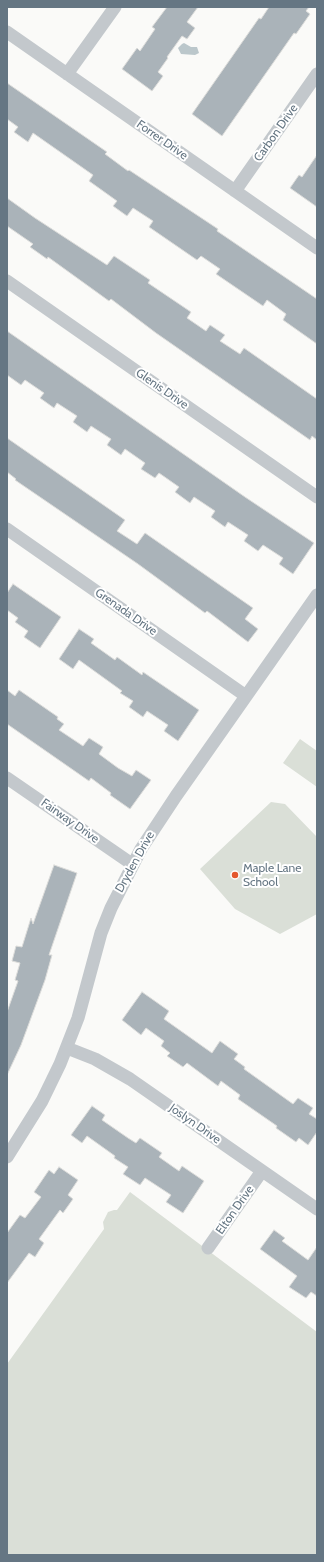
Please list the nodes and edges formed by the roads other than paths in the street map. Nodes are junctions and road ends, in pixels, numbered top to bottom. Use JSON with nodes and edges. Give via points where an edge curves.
{"nodes":[{"id":1,"x":115,"y":7,"type":"edge"},
{"id":2,"x":7,"y":32,"type":"edge"},
{"id":3,"x":67,"y":74,"type":"junction"},
{"id":4,"x":317,"y":74,"type":"edge"},
{"id":5,"x":235,"y":191,"type":"junction"},
{"id":6,"x":317,"y":248,"type":"edge"},
{"id":7,"x":7,"y":280,"type":"edge"},
{"id":8,"x":317,"y":497,"type":"edge"},
{"id":9,"x":7,"y":529,"type":"edge"},
{"id":10,"x":317,"y":595,"type":"edge"},
{"id":11,"x":246,"y":696,"type":"junction"},
{"id":12,"x":7,"y":778,"type":"edge"},
{"id":13,"x":132,"y":864,"type":"junction"},
{"id":14,"x":67,"y":1048,"type":"junction"},
{"id":15,"x":7,"y":1157,"type":"edge"},
{"id":16,"x":262,"y":1171,"type":"junction"},
{"id":17,"x":317,"y":1209,"type":"edge"},
{"id":18,"x":208,"y":1248,"type":"dead end"}],
"edges":[{"from":1,"to":3,"type":"street"},
{"from":2,"to":3,"type":"street","name":"Forrer Drive"},
{"from":3,"to":5,"type":"street","name":"Forrer Drive"},
{"from":4,"to":5,"type":"street","name":"Carbon Drive"},
{"from":5,"to":6,"type":"street","name":"Forrer Drive"},
{"from":7,"to":8,"type":"street","name":"Glenis Drive"},
{"from":9,"to":11,"type":"street","name":"Grenada Drive"},
{"from":10,"to":11,"type":"street","name":"Dryden Drive"},
{"from":11,"to":13,"type":"street","name":"Dryden Drive"},
{"from":12,"to":13,"type":"street","name":"Fairway Drive"},
{"from":13,"to":14,"type":"street","name":"Dryden Drive","via":[[101,933]]},
{"from":14,"to":15,"type":"street","name":"Dryden Drive","via":[[42,1101]]},
{"from":14,"to":16,"type":"street","name":"Joslyn Drive","via":[[96,1060],[130,1079]]},
{"from":16,"to":17,"type":"street","name":"Joslyn Drive"},
{"from":16,"to":18,"type":"street","name":"Elton Drive"}]}
